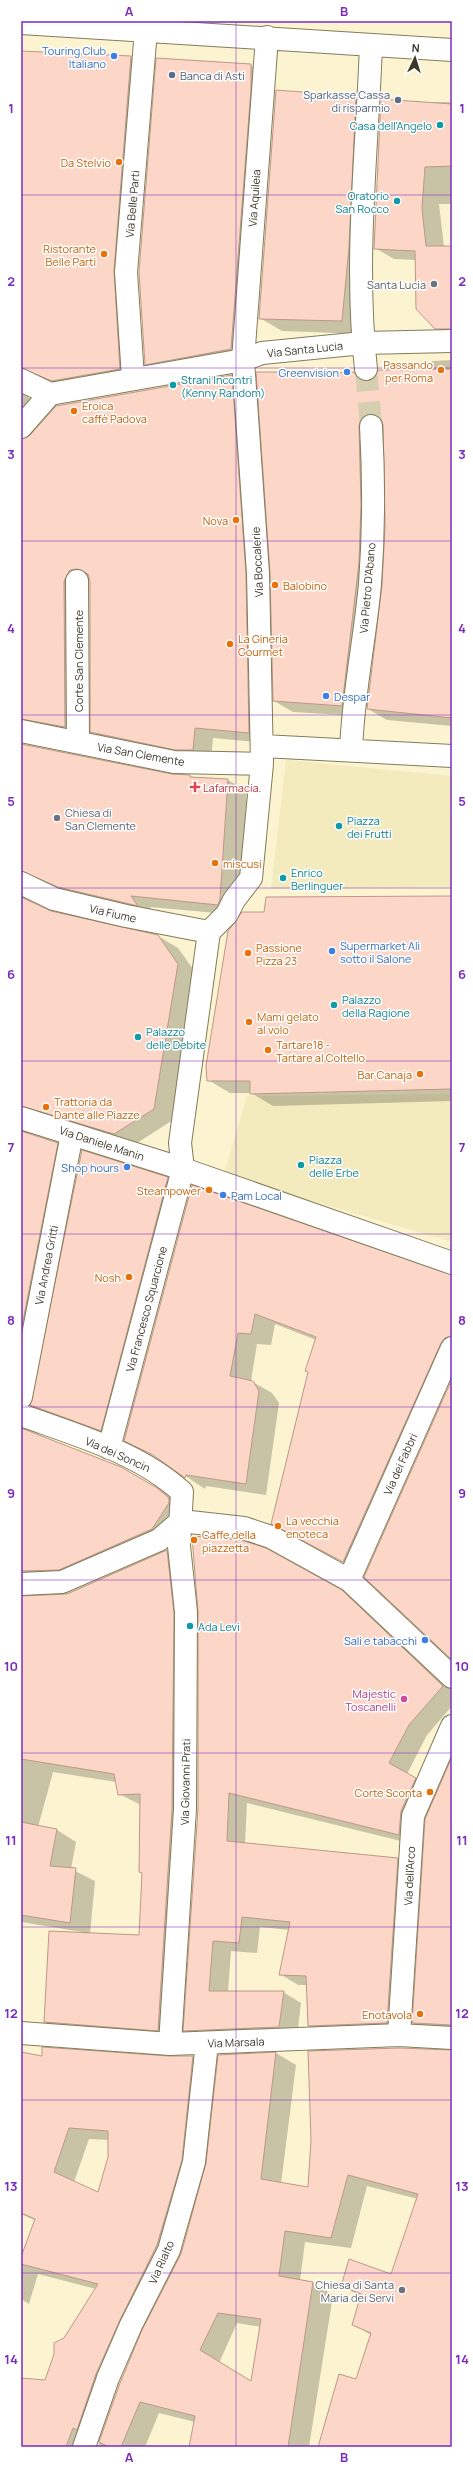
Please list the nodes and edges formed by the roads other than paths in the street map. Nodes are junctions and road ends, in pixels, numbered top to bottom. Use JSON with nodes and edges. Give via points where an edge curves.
{"nodes":[{"id":1,"x":21,"y":23,"type":"edge"},
{"id":2,"x":146,"y":30,"type":"junction"},
{"id":3,"x":266,"y":37,"type":"junction"},
{"id":4,"x":371,"y":44,"type":"junction"},
{"id":5,"x":452,"y":50,"type":"edge"},
{"id":6,"x":452,"y":341,"type":"edge"},
{"id":7,"x":363,"y":343,"type":"junction"},
{"id":8,"x":243,"y":366,"type":"junction"},
{"id":9,"x":366,"y":369,"type":"tunnel mouth"},
{"id":10,"x":133,"y":378,"type":"junction"},
{"id":11,"x":21,"y":380,"type":"edge"},
{"id":12,"x":46,"y":400,"type":"junction"},
{"id":13,"x":371,"y":426,"type":"tunnel mouth"},
{"id":14,"x":21,"y":427,"type":"edge"},
{"id":15,"x":77,"y":581,"type":"dead end"},
{"id":16,"x":21,"y":731,"type":"edge"},
{"id":17,"x":78,"y":742,"type":"junction"},
{"id":18,"x":351,"y":750,"type":"junction"},
{"id":19,"x":262,"y":755,"type":"junction"},
{"id":20,"x":452,"y":756,"type":"edge"},
{"id":21,"x":21,"y":883,"type":"edge"},
{"id":22,"x":209,"y":932,"type":"junction"},
{"id":23,"x":21,"y":1118,"type":"edge"},
{"id":24,"x":72,"y":1134,"type":"junction"},
{"id":25,"x":183,"y":1169,"type":"junction"},
{"id":26,"x":452,"y":1263,"type":"edge"},
{"id":27,"x":452,"y":1348,"type":"edge"},
{"id":28,"x":21,"y":1397,"type":"edge"},
{"id":29,"x":21,"y":1415,"type":"edge"},
{"id":30,"x":109,"y":1448,"type":"junction"},
{"id":31,"x":181,"y":1521,"type":"junction"},
{"id":32,"x":350,"y":1580,"type":"junction"},
{"id":33,"x":21,"y":1584,"type":"edge"},
{"id":34,"x":452,"y":1677,"type":"edge"},
{"id":35,"x":452,"y":1726,"type":"edge"},
{"id":36,"x":21,"y":2033,"type":"edge"},
{"id":37,"x":399,"y":2035,"type":"junction"},
{"id":38,"x":452,"y":2038,"type":"edge"},
{"id":39,"x":207,"y":2043,"type":"junction"},
{"id":40,"x":170,"y":2044,"type":"junction"},
{"id":41,"x":84,"y":2447,"type":"edge"}],
"edges":[{"from":1,"to":2,"type":"street"},
{"from":2,"to":3,"type":"street"},
{"from":2,"to":10,"type":"street","name":"Via Belle Parti","via":[[126,272]]},
{"from":3,"to":4,"type":"street"},
{"from":3,"to":8,"type":"street","name":"Via Aquileia"},
{"from":4,"to":5,"type":"street"},
{"from":4,"to":7,"type":"street","via":[[360,249]]},
{"from":6,"to":7,"type":"street","name":"Via Santa Lucia"},
{"from":7,"to":8,"type":"street","name":"Via Santa Lucia","via":[[262,353]]},
{"from":7,"to":9,"type":"street"},
{"from":8,"to":10,"type":"street","name":"Via Santa Lucia"},
{"from":8,"to":19,"type":"street","name":"Via Boccalerie","via":[[258,573]]},
{"from":10,"to":12,"type":"street","name":"Via Santa Lucia"},
{"from":11,"to":12,"type":"street"},
{"from":12,"to":14,"type":"street"},
{"from":13,"to":18,"type":"street","name":"Via Pietro D'Abano","via":[[374,483],[370,584],[352,714]]},
{"from":15,"to":17,"type":"street","name":"Corte San Clemente"},
{"from":16,"to":17,"type":"street","name":"Via San Clemente"},
{"from":17,"to":19,"type":"street","name":"Via San Clemente","via":[[174,762]]},
{"from":18,"to":19,"type":"street"},
{"from":18,"to":20,"type":"street"},
{"from":19,"to":22,"type":"street","via":[[250,878],[227,914]]},
{"from":21,"to":22,"type":"street","name":"Via Fiume","via":[[54,899]]},
{"from":22,"to":25,"type":"street","via":[[180,1143]]},
{"from":23,"to":24,"type":"street","name":"Via Daniele Manin"},
{"from":24,"to":25,"type":"street","name":"Via Daniele Manin"},
{"from":24,"to":28,"type":"street","name":"Via Andrea Gritti"},
{"from":25,"to":26,"type":"street"},
{"from":25,"to":30,"type":"street","name":"Via Francesco Squarcione"},
{"from":27,"to":32,"type":"street","name":"Via dei Fabbri"},
{"from":29,"to":30,"type":"street","name":"Via dei Soncin"},
{"from":30,"to":31,"type":"street","name":"Via dei Soncin","via":[[164,1475],[182,1492]]},
{"from":31,"to":32,"type":"street","via":[[244,1528],[271,1537]]},
{"from":31,"to":33,"type":"street","via":[[159,1540],[62,1582]]},
{"from":31,"to":40,"type":"street","name":"Via Giovanni Prati","via":[[179,1546],[186,1612],[185,1809]]},
{"from":32,"to":34,"type":"street"},
{"from":35,"to":37,"type":"street","name":"Via dell'Arco","via":[[412,1816]]},
{"from":36,"to":40,"type":"street","name":"Via Marsala"},
{"from":37,"to":38,"type":"street","name":"Via Marsala"},
{"from":37,"to":39,"type":"street","name":"Via Marsala"},
{"from":39,"to":40,"type":"street","name":"Via Marsala"},
{"from":39,"to":41,"type":"street","name":"Via Rialto","via":[[194,2162],[169,2250],[131,2325],[108,2378]]}]}
